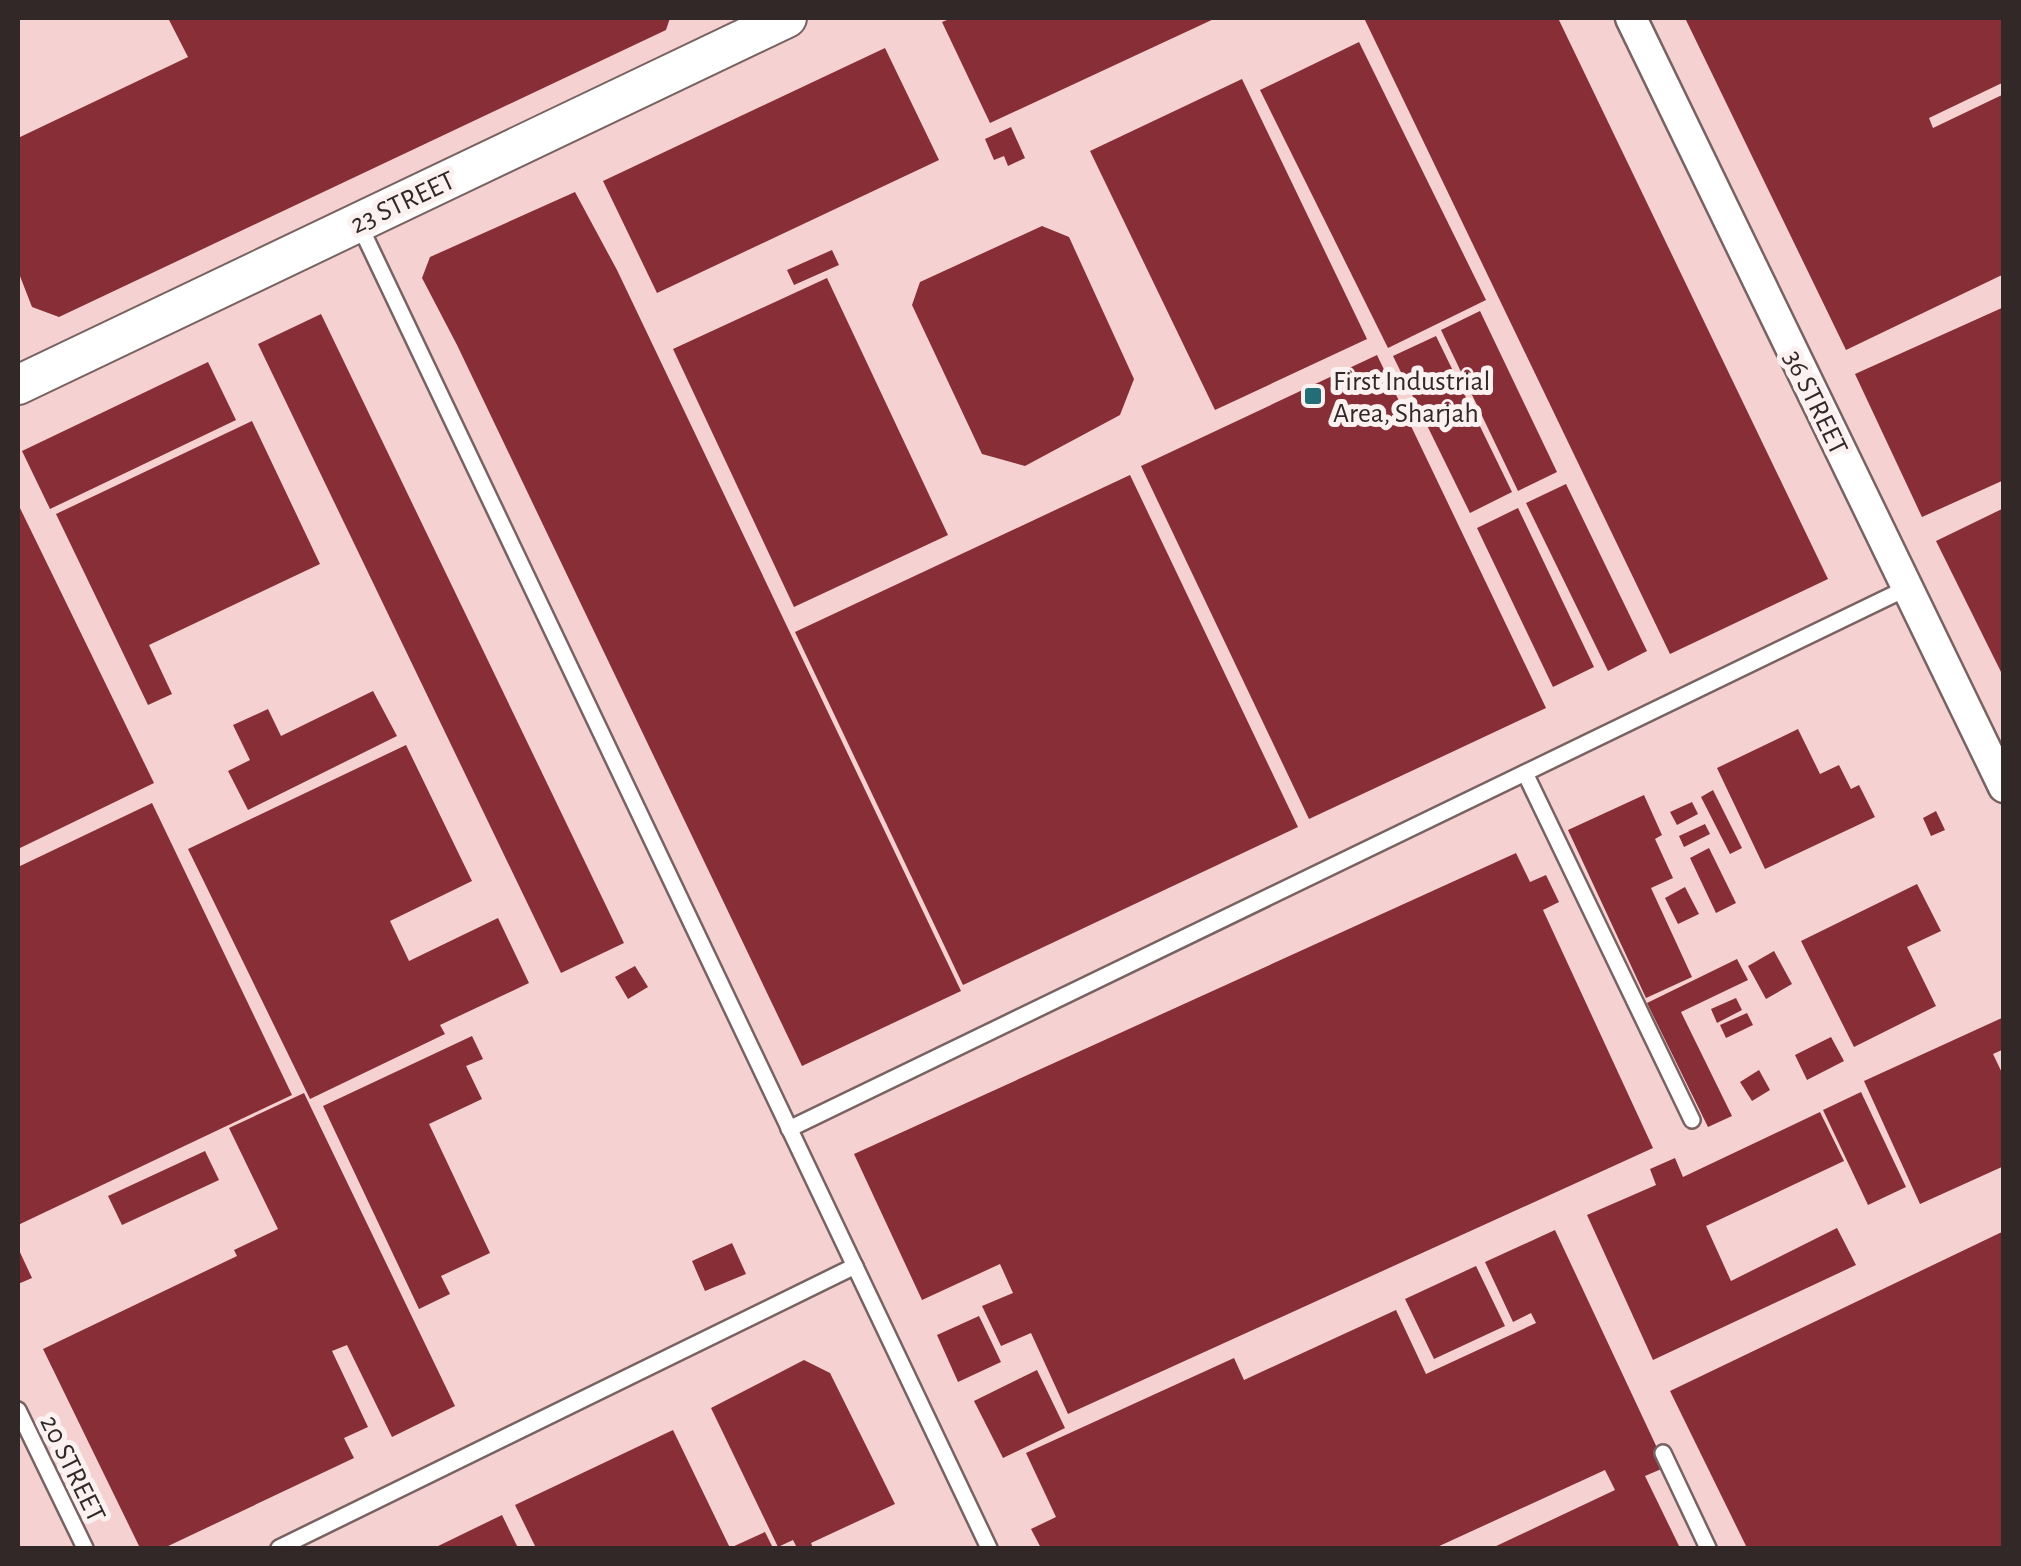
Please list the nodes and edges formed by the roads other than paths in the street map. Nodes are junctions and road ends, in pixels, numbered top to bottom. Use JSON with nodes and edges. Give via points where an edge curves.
{"nodes":[{"id":1,"x":787,"y":18,"type":"edge"},
{"id":2,"x":1631,"y":18,"type":"edge"},
{"id":3,"x":741,"y":27,"type":"edge"},
{"id":4,"x":358,"y":222,"type":"junction"},
{"id":5,"x":18,"y":385,"type":"edge"},
{"id":6,"x":1907,"y":588,"type":"junction"},
{"id":7,"x":1525,"y":773,"type":"junction"},
{"id":8,"x":2004,"y":787,"type":"edge"},
{"id":9,"x":1692,"y":1120,"type":"dead end"},
{"id":10,"x":789,"y":1129,"type":"junction"},
{"id":11,"x":854,"y":1266,"type":"junction"},
{"id":12,"x":18,"y":1410,"type":"edge"},
{"id":13,"x":1663,"y":1453,"type":"dead end"},
{"id":14,"x":85,"y":1548,"type":"edge"},
{"id":15,"x":279,"y":1548,"type":"edge"},
{"id":16,"x":989,"y":1548,"type":"edge"},
{"id":17,"x":1708,"y":1548,"type":"edge"}],
"edges":[{"from":1,"to":3,"type":"street","name":"23 STREET"},
{"from":2,"to":6,"type":"street","name":"36 STREET"},
{"from":3,"to":4,"type":"street","name":"23 STREET"},
{"from":4,"to":5,"type":"street","name":"23 STREET"},
{"from":4,"to":10,"type":"lane"},
{"from":6,"to":7,"type":"lane"},
{"from":6,"to":8,"type":"street","name":"36 STREET"},
{"from":7,"to":9,"type":"lane"},
{"from":7,"to":10,"type":"lane"},
{"from":10,"to":11,"type":"lane"},
{"from":11,"to":15,"type":"lane"},
{"from":11,"to":16,"type":"lane"},
{"from":12,"to":14,"type":"lane","name":"20 STREET"},
{"from":13,"to":17,"type":"lane"}]}
